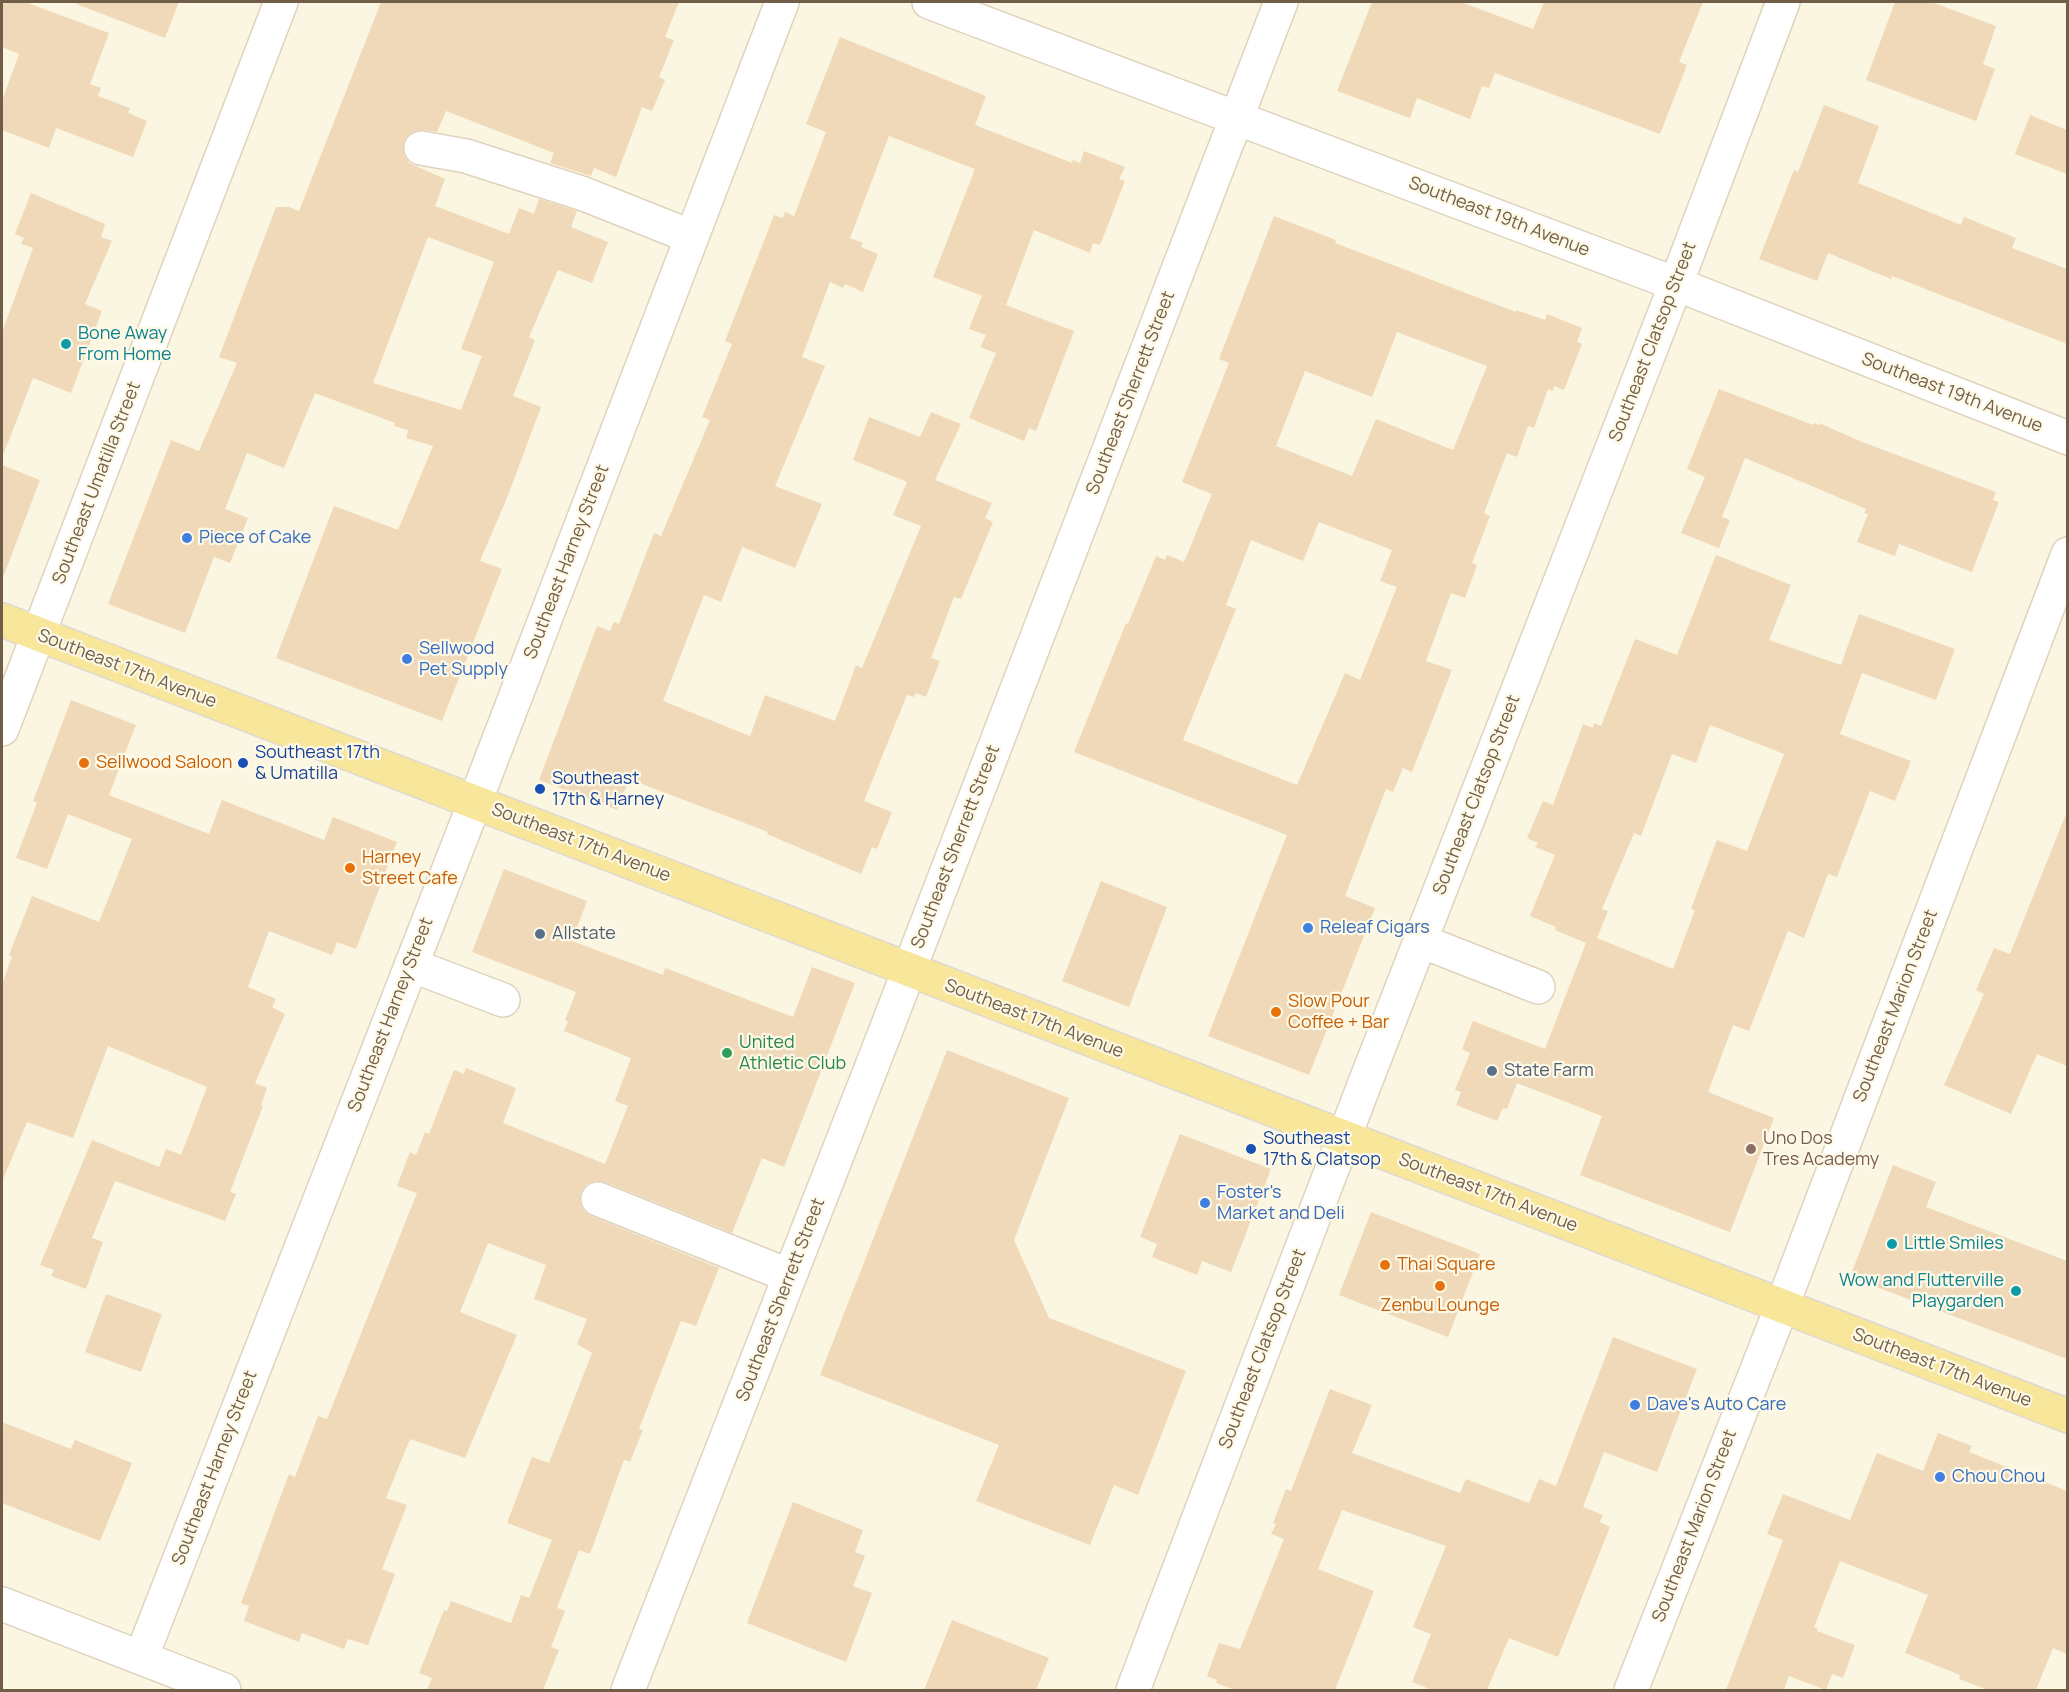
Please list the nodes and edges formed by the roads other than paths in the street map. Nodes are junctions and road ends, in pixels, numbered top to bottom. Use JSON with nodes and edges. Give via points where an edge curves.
{"nodes":[{"id":1,"x":281,"y":2,"type":"edge"},
{"id":2,"x":782,"y":2,"type":"edge"},
{"id":3,"x":929,"y":2,"type":"edge"},
{"id":4,"x":1281,"y":2,"type":"edge"},
{"id":5,"x":1783,"y":2,"type":"edge"},
{"id":6,"x":1237,"y":117,"type":"junction"},
{"id":7,"x":420,"y":148,"type":"dead end"},
{"id":8,"x":692,"y":237,"type":"junction"},
{"id":9,"x":1676,"y":284,"type":"junction"},
{"id":10,"x":2067,"y":438,"type":"edge"},
{"id":11,"x":2067,"y":554,"type":"edge"},
{"id":12,"x":2,"y":620,"type":"edge"},
{"id":13,"x":39,"y":635,"type":"junction"},
{"id":14,"x":2,"y":729,"type":"edge"},
{"id":15,"x":475,"y":802,"type":"junction"},
{"id":16,"x":1421,"y":941,"type":"junction"},
{"id":17,"x":411,"y":965,"type":"junction"},
{"id":18,"x":909,"y":970,"type":"junction"},
{"id":19,"x":1538,"y":987,"type":"dead end"},
{"id":20,"x":503,"y":1000,"type":"dead end"},
{"id":21,"x":1344,"y":1138,"type":"junction"},
{"id":22,"x":598,"y":1200,"type":"dead end"},
{"id":23,"x":790,"y":1276,"type":"junction"},
{"id":24,"x":1782,"y":1306,"type":"junction"},
{"id":25,"x":2067,"y":1416,"type":"edge"},
{"id":26,"x":2,"y":1604,"type":"edge"},
{"id":27,"x":141,"y":1658,"type":"junction"},
{"id":28,"x":224,"y":1690,"type":"edge"},
{"id":29,"x":628,"y":1690,"type":"edge"},
{"id":30,"x":1133,"y":1690,"type":"edge"},
{"id":31,"x":1630,"y":1690,"type":"edge"}],
"edges":[{"from":1,"to":13,"type":"street","name":"Southeast Umatilla Street"},
{"from":2,"to":8,"type":"street","name":"Southeast Harney Street"},
{"from":3,"to":6,"type":"street","name":"Southeast 19th Avenue"},
{"from":4,"to":6,"type":"street","name":"Southeast Sherrett Street"},
{"from":5,"to":9,"type":"street","name":"Southeast Clatsop Street"},
{"from":6,"to":9,"type":"street","name":"Southeast 19th Avenue"},
{"from":6,"to":18,"type":"street","name":"Southeast Sherrett Street"},
{"from":7,"to":8,"type":"street","via":[[466,156],[584,194]]},
{"from":8,"to":15,"type":"street","name":"Southeast Harney Street"},
{"from":9,"to":10,"type":"street","name":"Southeast 19th Avenue"},
{"from":9,"to":16,"type":"street","name":"Southeast Clatsop Street"},
{"from":11,"to":24,"type":"street","name":"Southeast Marion Street"},
{"from":12,"to":13,"type":"main road","name":"Southeast 17th Avenue"},
{"from":13,"to":14,"type":"street","name":"Southeast Umatilla Street"},
{"from":13,"to":15,"type":"main road","name":"Southeast 17th Avenue"},
{"from":15,"to":17,"type":"street","name":"Southeast Harney Street"},
{"from":15,"to":18,"type":"main road","name":"Southeast 17th Avenue"},
{"from":16,"to":19,"type":"street"},
{"from":16,"to":21,"type":"street","name":"Southeast Clatsop Street"},
{"from":17,"to":20,"type":"street"},
{"from":17,"to":27,"type":"street","name":"Southeast Harney Street"},
{"from":18,"to":21,"type":"main road","name":"Southeast 17th Avenue"},
{"from":18,"to":23,"type":"street","name":"Southeast Sherrett Street"},
{"from":21,"to":24,"type":"main road","name":"Southeast 17th Avenue"},
{"from":21,"to":30,"type":"street","name":"Southeast Clatsop Street"},
{"from":22,"to":23,"type":"street"},
{"from":23,"to":29,"type":"street","name":"Southeast Sherrett Street"},
{"from":24,"to":25,"type":"main road","name":"Southeast 17th Avenue"},
{"from":24,"to":31,"type":"street","name":"Southeast Marion Street"},
{"from":26,"to":27,"type":"street"},
{"from":27,"to":28,"type":"street"}]}
